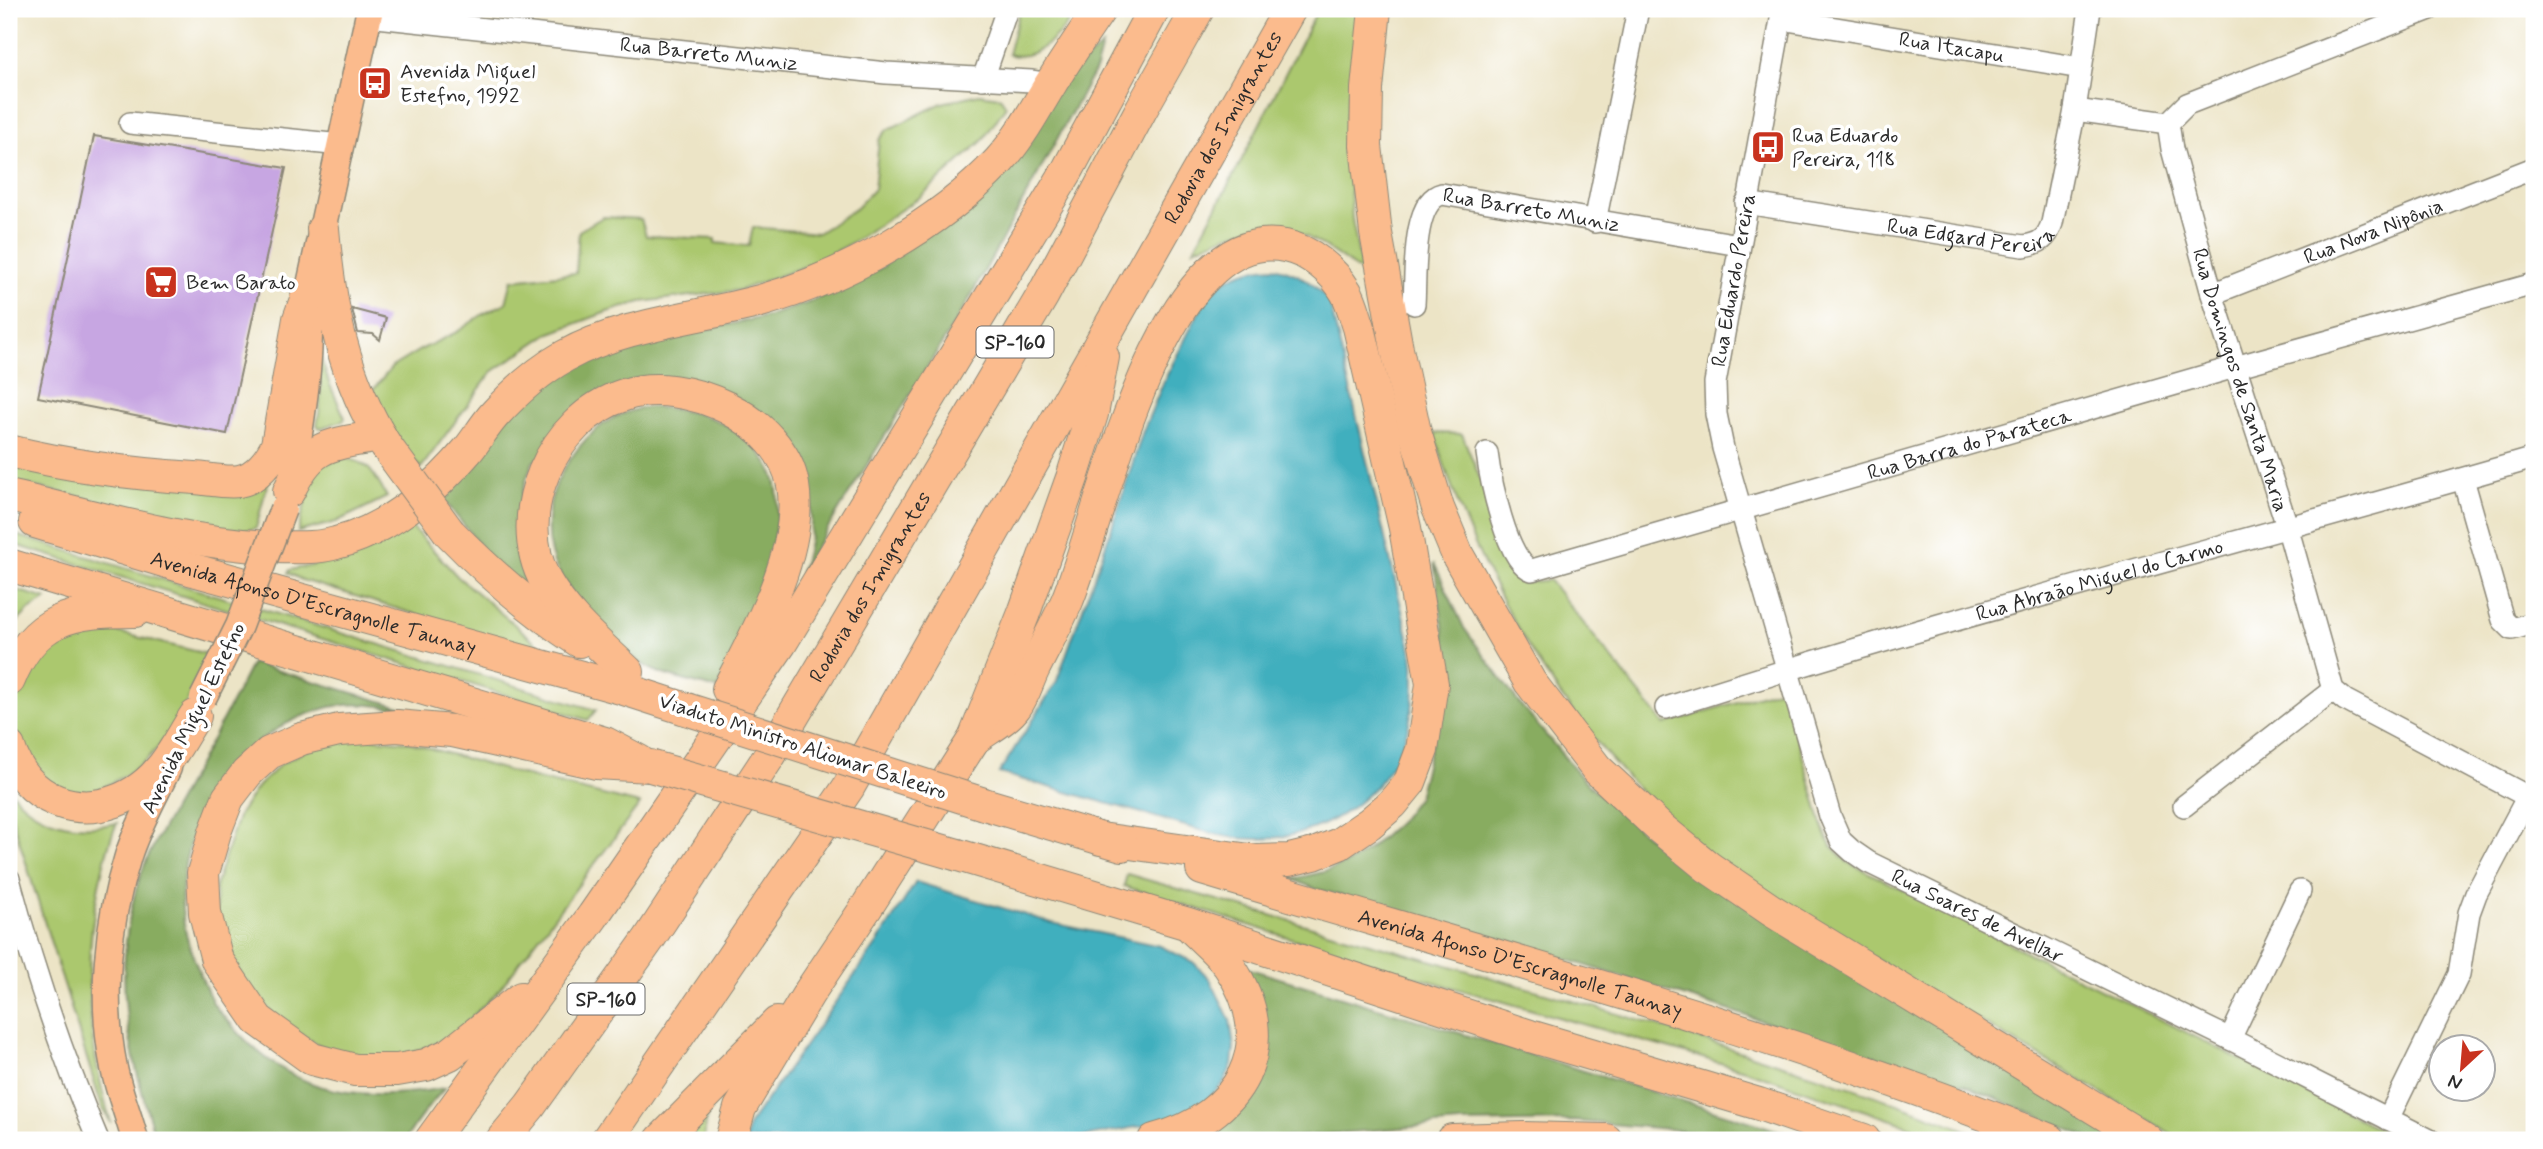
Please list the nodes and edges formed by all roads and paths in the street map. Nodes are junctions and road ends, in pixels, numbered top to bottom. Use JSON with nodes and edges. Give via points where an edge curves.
{"nodes":[{"id":1,"x":1007,"y":9,"type":"edge"},
{"id":2,"x":1100,"y":9,"type":"edge"},
{"id":3,"x":1154,"y":9,"type":"edge"},
{"id":4,"x":1198,"y":9,"type":"edge"},
{"id":5,"x":1290,"y":9,"type":"edge"},
{"id":6,"x":1375,"y":9,"type":"edge"},
{"id":7,"x":1638,"y":9,"type":"edge"},
{"id":8,"x":2091,"y":9,"type":"edge"},
{"id":9,"x":2430,"y":9,"type":"edge"},
{"id":10,"x":369,"y":12,"type":"edge"},
{"id":11,"x":1782,"y":14,"type":"edge"},
{"id":12,"x":2081,"y":68,"type":"junction"},
{"id":13,"x":983,"y":79,"type":"junction"},
{"id":14,"x":1051,"y":84,"type":"junction"},
{"id":15,"x":2075,"y":110,"type":"junction"},
{"id":16,"x":130,"y":123,"type":"dead end"},
{"id":17,"x":2168,"y":123,"type":"junction"},
{"id":18,"x":341,"y":145,"type":"junction"},
{"id":19,"x":2534,"y":167,"type":"edge"},
{"id":20,"x":1746,"y":203,"type":"junction"},
{"id":21,"x":1595,"y":222,"type":"junction"},
{"id":22,"x":323,"y":229,"type":"junction"},
{"id":23,"x":1739,"y":245,"type":"junction"},
{"id":24,"x":2534,"y":284,"type":"edge"},
{"id":25,"x":308,"y":293,"type":"junction"},
{"id":26,"x":2212,"y":294,"type":"junction"},
{"id":27,"x":1414,"y":304,"type":"dead end"},
{"id":28,"x":1107,"y":331,"type":"junction"},
{"id":29,"x":2235,"y":367,"type":"junction"},
{"id":30,"x":383,"y":441,"type":"junction"},
{"id":31,"x":9,"y":451,"type":"edge"},
{"id":32,"x":1486,"y":453,"type":"dead end"},
{"id":33,"x":2534,"y":458,"type":"edge"},
{"id":34,"x":2463,"y":479,"type":"junction"},
{"id":35,"x":9,"y":496,"type":"edge"},
{"id":36,"x":286,"y":500,"type":"junction"},
{"id":37,"x":1740,"y":510,"type":"junction"},
{"id":38,"x":9,"y":514,"type":"edge"},
{"id":39,"x":2287,"y":526,"type":"junction"},
{"id":40,"x":9,"y":565,"type":"edge"},
{"id":41,"x":164,"y":612,"type":"junction"},
{"id":42,"x":2524,"y":626,"type":"edge"},
{"id":43,"x":1789,"y":669,"type":"junction"},
{"id":44,"x":9,"y":680,"type":"edge"},
{"id":45,"x":630,"y":680,"type":"junction"},
{"id":46,"x":2333,"y":690,"type":"junction"},
{"id":47,"x":199,"y":707,"type":"junction"},
{"id":48,"x":1666,"y":708,"type":"dead end"},
{"id":49,"x":974,"y":738,"type":"junction"},
{"id":50,"x":9,"y":747,"type":"edge"},
{"id":51,"x":709,"y":747,"type":"junction"},
{"id":52,"x":601,"y":753,"type":"junction"},
{"id":53,"x":2531,"y":798,"type":"edge"},
{"id":54,"x":984,"y":804,"type":"joint"},
{"id":55,"x":2184,"y":806,"type":"dead end"},
{"id":56,"x":1101,"y":839,"type":"junction"},
{"id":57,"x":9,"y":879,"type":"edge"},
{"id":58,"x":2300,"y":891,"type":"dead end"},
{"id":59,"x":593,"y":916,"type":"junction"},
{"id":60,"x":1185,"y":923,"type":"junction"},
{"id":61,"x":18,"y":944,"type":"edge"},
{"id":62,"x":808,"y":993,"type":"junction"},
{"id":63,"x":2230,"y":1038,"type":"junction"},
{"id":64,"x":2388,"y":1119,"type":"junction"},
{"id":65,"x":98,"y":1140,"type":"edge"},
{"id":66,"x":135,"y":1140,"type":"edge"},
{"id":67,"x":431,"y":1140,"type":"edge"},
{"id":68,"x":502,"y":1140,"type":"edge"},
{"id":69,"x":607,"y":1140,"type":"edge"},
{"id":70,"x":661,"y":1140,"type":"edge"},
{"id":71,"x":731,"y":1140,"type":"edge"},
{"id":72,"x":1154,"y":1140,"type":"edge"},
{"id":73,"x":1452,"y":1140,"type":"edge"},
{"id":74,"x":1606,"y":1140,"type":"edge"},
{"id":75,"x":1864,"y":1140,"type":"edge"},
{"id":76,"x":2050,"y":1140,"type":"edge"},
{"id":77,"x":2147,"y":1140,"type":"edge"},
{"id":78,"x":2430,"y":1140,"type":"edge"}],
"edges":[{"from":1,"to":13,"type":"street"},
{"from":2,"to":14,"type":"highway"},
{"from":3,"to":51,"type":"highway","via":[[1060,183],[781,643]]},
{"from":4,"to":68,"type":"highway","name":"Rodovia dos Imigrantes","number":"SP-160","via":[[1042,295],[770,755],[649,939]]},
{"from":5,"to":28,"type":"highway","name":"Rodovia dos Imigrantes"},
{"from":6,"to":77,"type":"highway","via":[[1366,146],[1376,233],[1415,432],[1458,556],[1530,682],[1597,769],[1708,867]]},
{"from":7,"to":21,"type":"street"},
{"from":8,"to":12,"type":"street","name":"Rua Edgard Pereira"},
{"from":9,"to":17,"type":"street","via":[[2187,104]]},
{"from":10,"to":13,"type":"street","name":"Rua Barreto Muniz","via":[[872,71]]},
{"from":10,"to":18,"type":"main road","name":"Avenida Miguel Estefno"},
{"from":11,"to":12,"type":"street","name":"Rua Itacapu"},
{"from":11,"to":20,"type":"street","name":"Rua Eduardo Pereira"},
{"from":12,"to":15,"type":"street","name":"Rua Edgard Pereira"},
{"from":13,"to":14,"type":"street","name":"Rua Barreto Muniz"},
{"from":14,"to":35,"type":"highway","via":[[1000,161],[924,222],[850,268],[799,290],[684,316],[565,356],[514,394],[430,489],[397,515],[336,544],[301,548],[223,543]]},
{"from":15,"to":17,"type":"street"},
{"from":15,"to":20,"type":"street","name":"Rua Edgard Pereira","via":[[2052,223],[2043,240],[2035,244],[2023,246]]},
{"from":16,"to":18,"type":"street"},
{"from":17,"to":26,"type":"street","name":"Rua Domingos de Santa Maria"},
{"from":18,"to":22,"type":"main road","name":"Avenida Miguel Estefno"},
{"from":19,"to":26,"type":"street","name":"Rua Nova Nipônia"},
{"from":20,"to":23,"type":"street","name":"Rua Eduardo Pereira"},
{"from":21,"to":23,"type":"street","name":"Rua Barreto Muniz"},
{"from":21,"to":27,"type":"street","name":"Rua Barreto Muniz","via":[[1436,195],[1426,206],[1419,228]]},
{"from":22,"to":25,"type":"main road","name":"Avenida Miguel Estefno"},
{"from":22,"to":30,"type":"highway","via":[[331,307],[342,351]]},
{"from":23,"to":37,"type":"street","name":"Rua Eduardo Pereira","via":[[1715,383],[1716,414]]},
{"from":24,"to":29,"type":"street","name":"Rua Barra do Parateca"},
{"from":25,"to":31,"type":"highway","via":[[276,446],[253,475],[238,481],[152,475]]},
{"from":25,"to":36,"type":"main road","name":"Avenida Miguel Estefno","via":[[306,385]]},
{"from":26,"to":29,"type":"street","name":"Rua Domingos de Santa Maria"},
{"from":28,"to":49,"type":"highway","via":[[1082,450]]},
{"from":28,"to":69,"type":"highway","name":"Rodovia dos Imigrantes","via":[[848,789]]},
{"from":29,"to":37,"type":"street","name":"Rua Barra do Parateca"},
{"from":29,"to":39,"type":"street","name":"Rua Domingos de Santa Maria"},
{"from":30,"to":36,"type":"highway","via":[[340,444],[313,454],[299,470]]},
{"from":30,"to":45,"type":"highway","bridge":true,"via":[[449,532],[489,573]]},
{"from":32,"to":37,"type":"street","name":"Rua Barra do Parateca","via":[[1493,493],[1514,553],[1527,569]]},
{"from":33,"to":34,"type":"street","name":"Rua Abraão Miguel do Carmo"},
{"from":34,"to":39,"type":"street","name":"Rua Abraão Miguel do Carmo"},
{"from":34,"to":42,"type":"street","via":[[2503,620],[2508,627]]},
{"from":36,"to":47,"type":"main road","name":"Avenida Miguel Estefno","bridge":true,"via":[[239,626]]},
{"from":37,"to":43,"type":"street","name":"Rua Soares de Avellar"},
{"from":38,"to":45,"type":"highway","name":"Avenida Afonso D'Escragnolle Taunay","via":[[190,569]]},
{"from":39,"to":43,"type":"street","name":"Rua Abraão Miguel do Carmo"},
{"from":39,"to":46,"type":"street","name":"Rua Domingos de Santa Maria"},
{"from":40,"to":41,"type":"highway"},
{"from":41,"to":44,"type":"highway","via":[[100,611],[56,622],[25,646]]},
{"from":41,"to":52,"type":"highway"},
{"from":43,"to":48,"type":"street","name":"Rua Abraão Miguel do Carmo"},
{"from":43,"to":63,"type":"street","name":"Rua Soares de Avellar","via":[[1830,816],[1841,841],[1852,851]]},
{"from":45,"to":51,"type":"highway","via":[[546,581],[531,531],[539,484],[549,461],[582,419],[624,394],[659,391],[710,399],[741,414],[784,457],[793,485],[793,526],[783,570],[757,634],[719,705]]},
{"from":45,"to":54,"type":"highway","name":"Viaduto Ministro Aliomar Baleeiro","bridge":true,"via":[[687,709]]},
{"from":46,"to":53,"type":"street"},
{"from":46,"to":55,"type":"street"},
{"from":47,"to":50,"type":"highway","via":[[155,775],[131,794],[96,807],[66,805],[35,789],[12,759]]},
{"from":47,"to":66,"type":"main road","name":"Avenida Miguel Estefno","via":[[138,831],[115,909],[108,960],[108,1033]]},
{"from":49,"to":56,"type":"highway","via":[[1015,708],[1044,649],[1067,601],[1143,378],[1196,285],[1217,264],[1245,247],[1269,243],[1297,248],[1324,265],[1347,293],[1359,327],[1418,592],[1432,684],[1428,720],[1410,782],[1385,811],[1339,844],[1289,860],[1257,861]]},
{"from":49,"to":62,"type":"highway"},
{"from":51,"to":59,"type":"highway"},
{"from":52,"to":59,"type":"highway","via":[[397,726],[339,730],[300,739],[269,753],[228,798],[203,873],[205,913],[217,960],[258,1020],[312,1059],[355,1070],[397,1070],[426,1065],[450,1054],[520,999],[569,930]]},
{"from":52,"to":60,"type":"highway","bridge":true},
{"from":53,"to":64,"type":"street","via":[[2476,894],[2459,974]]},
{"from":54,"to":56,"type":"highway","name":"Avenida Afonso D'Escragnolle Taunay"},
{"from":56,"to":76,"type":"highway","name":"Avenida Afonso D'Escragnolle Taunay","via":[[1762,1037],[1879,1075]]},
{"from":57,"to":61,"type":"street"},
{"from":58,"to":63,"type":"street"},
{"from":59,"to":67,"type":"highway"},
{"from":60,"to":72,"type":"highway","via":[[1229,965],[1246,997],[1253,1052],[1232,1096],[1215,1112],[1187,1130]]},
{"from":60,"to":75,"type":"highway"},
{"from":61,"to":65,"type":"street"},
{"from":62,"to":70,"type":"highway"},
{"from":62,"to":71,"type":"highway","via":[[740,1108]]},
{"from":63,"to":64,"type":"street","name":"Rua Soares de Avellar"},
{"from":64,"to":78,"type":"street","name":"Rua Soares de Avellar"},
{"from":73,"to":74,"type":"highway"}]}
